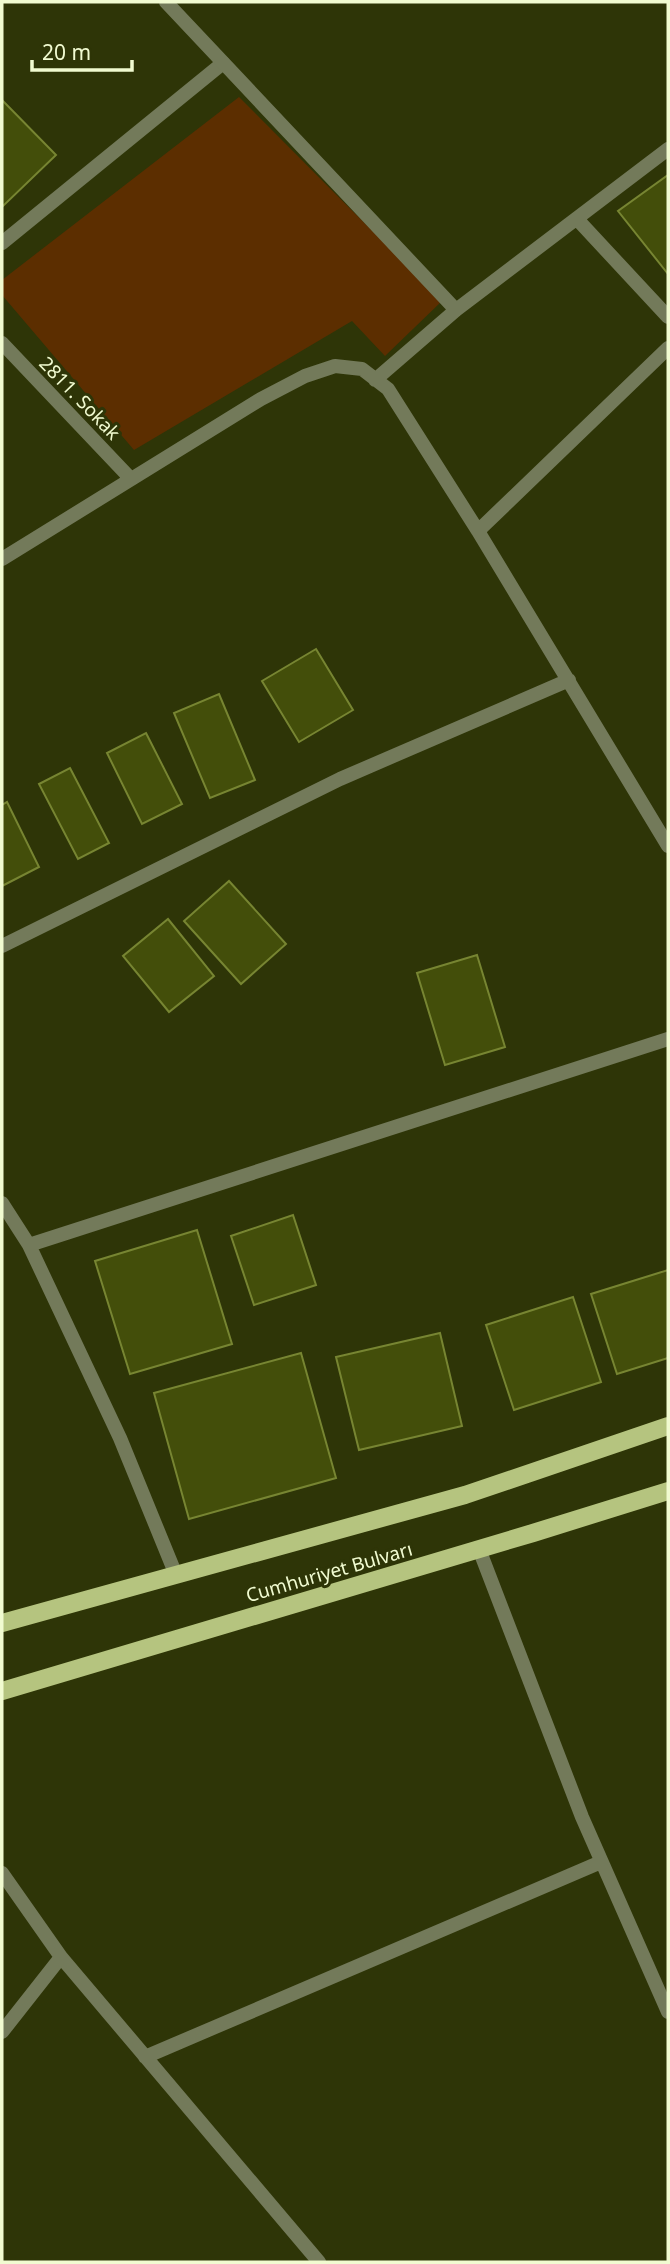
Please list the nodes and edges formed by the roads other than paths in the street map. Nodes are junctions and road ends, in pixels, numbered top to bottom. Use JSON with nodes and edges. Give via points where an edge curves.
{"nodes":[{"id":1,"x":166,"y":2,"type":"edge"},
{"id":2,"x":223,"y":63,"type":"junction"},
{"id":3,"x":668,"y":149,"type":"edge"},
{"id":4,"x":577,"y":219,"type":"junction"},
{"id":5,"x":2,"y":243,"type":"edge"},
{"id":6,"x":456,"y":310,"type":"junction"},
{"id":7,"x":668,"y":317,"type":"edge"},
{"id":8,"x":2,"y":343,"type":"edge"},
{"id":9,"x":668,"y":348,"type":"edge"},
{"id":10,"x":375,"y":380,"type":"junction"},
{"id":11,"x":131,"y":479,"type":"junction"},
{"id":12,"x":478,"y":531,"type":"junction"},
{"id":13,"x":2,"y":559,"type":"edge"},
{"id":14,"x":569,"y":680,"type":"junction"},
{"id":15,"x":668,"y":846,"type":"edge"},
{"id":16,"x":2,"y":946,"type":"edge"},
{"id":17,"x":668,"y":1040,"type":"edge"},
{"id":18,"x":2,"y":1203,"type":"edge"},
{"id":19,"x":29,"y":1245,"type":"junction"},
{"id":20,"x":668,"y":1426,"type":"edge"},
{"id":21,"x":668,"y":1491,"type":"edge"},
{"id":22,"x":479,"y":1549,"type":"junction"},
{"id":23,"x":176,"y":1575,"type":"junction"},
{"id":24,"x":2,"y":1623,"type":"edge"},
{"id":25,"x":2,"y":1691,"type":"edge"},
{"id":26,"x":601,"y":1862,"type":"junction"},
{"id":27,"x":2,"y":1873,"type":"edge"},
{"id":28,"x":61,"y":1957,"type":"junction"},
{"id":29,"x":668,"y":2012,"type":"edge"},
{"id":30,"x":2,"y":2032,"type":"edge"},
{"id":31,"x":145,"y":2057,"type":"junction"},
{"id":32,"x":319,"y":2262,"type":"edge"}],
"edges":[{"from":1,"to":2,"type":"street"},
{"from":2,"to":5,"type":"street"},
{"from":2,"to":6,"type":"street"},
{"from":3,"to":4,"type":"street"},
{"from":4,"to":6,"type":"street"},
{"from":4,"to":7,"type":"street"},
{"from":6,"to":10,"type":"street"},
{"from":8,"to":11,"type":"street","name":"2811. Sokak"},
{"from":9,"to":12,"type":"street"},
{"from":10,"to":11,"type":"street","via":[[362,369],[335,366],[305,376]]},
{"from":10,"to":12,"type":"street","via":[[388,388]]},
{"from":11,"to":13,"type":"street"},
{"from":12,"to":14,"type":"street"},
{"from":14,"to":15,"type":"street"},
{"from":14,"to":16,"type":"street","via":[[340,779]]},
{"from":17,"to":19,"type":"street"},
{"from":18,"to":19,"type":"street"},
{"from":19,"to":23,"type":"street","via":[[120,1438]]},
{"from":20,"to":23,"type":"main road","name":"Cumhuriyet Bulvarı","via":[[465,1495]]},
{"from":21,"to":22,"type":"main road","name":"Cumhuriyet Bulvarı"},
{"from":22,"to":25,"type":"main road","name":"Cumhuriyet Bulvarı"},
{"from":22,"to":26,"type":"street"},
{"from":23,"to":24,"type":"main road","name":"Cumhuriyet Bulvarı"},
{"from":26,"to":29,"type":"street"},
{"from":26,"to":31,"type":"street"},
{"from":27,"to":28,"type":"street"},
{"from":28,"to":30,"type":"street"},
{"from":28,"to":31,"type":"street"},
{"from":31,"to":32,"type":"street"}]}
